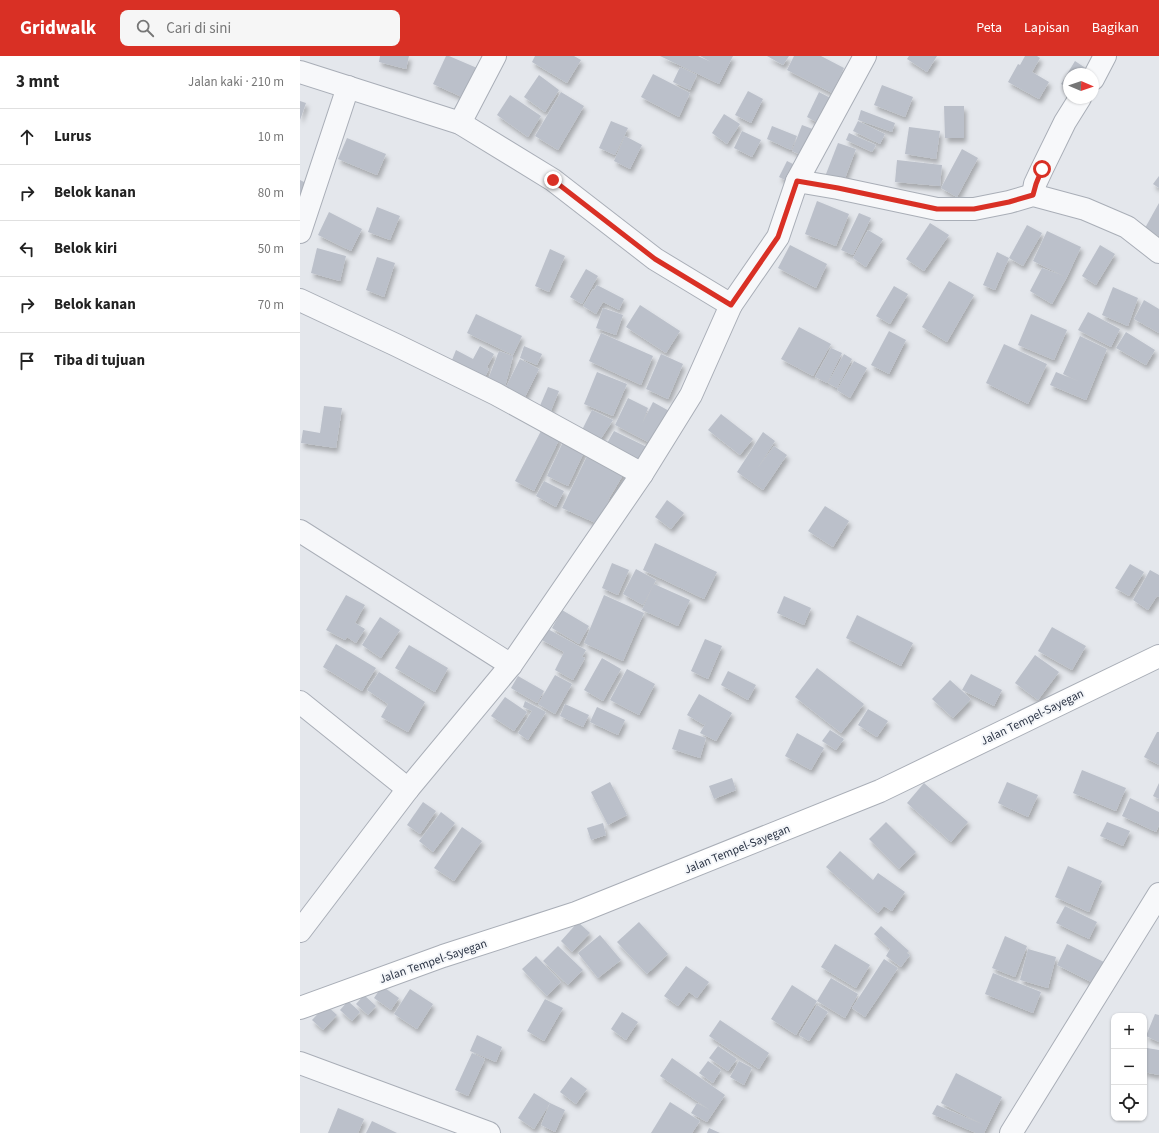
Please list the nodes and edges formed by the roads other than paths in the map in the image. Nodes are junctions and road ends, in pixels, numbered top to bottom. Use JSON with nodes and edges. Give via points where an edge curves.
{"nodes":[{"id":1,"x":495,"y":56,"type":"edge"},
{"id":2,"x":865,"y":56,"type":"edge"},
{"id":3,"x":1105,"y":56,"type":"edge"},
{"id":4,"x":1099,"y":68,"type":"edge"},
{"id":5,"x":300,"y":72,"type":"edge"},
{"id":6,"x":348,"y":87,"type":"junction"},
{"id":7,"x":1076,"y":104,"type":"edge"},
{"id":8,"x":460,"y":123,"type":"junction"},
{"id":9,"x":797,"y":181,"type":"junction"},
{"id":10,"x":1033,"y":195,"type":"junction"},
{"id":11,"x":300,"y":232,"type":"edge"},
{"id":12,"x":1159,"y":252,"type":"edge"},
{"id":13,"x":300,"y":300,"type":"edge"},
{"id":14,"x":731,"y":305,"type":"junction"},
{"id":15,"x":642,"y":474,"type":"junction"},
{"id":16,"x":300,"y":531,"type":"edge"},
{"id":17,"x":1159,"y":656,"type":"edge"},
{"id":18,"x":511,"y":665,"type":"junction"},
{"id":19,"x":300,"y":702,"type":"edge"},
{"id":20,"x":408,"y":789,"type":"junction"},
{"id":21,"x":1159,"y":894,"type":"edge"},
{"id":22,"x":1152,"y":921,"type":"edge"},
{"id":23,"x":300,"y":931,"type":"edge"},
{"id":24,"x":300,"y":1008,"type":"edge"},
{"id":25,"x":300,"y":1063,"type":"edge"},
{"id":26,"x":489,"y":1133,"type":"edge"},
{"id":27,"x":1011,"y":1133,"type":"edge"}],
"edges":[{"from":1,"to":8,"type":"street"},
{"from":2,"to":9,"type":"street"},
{"from":3,"to":4,"type":"street"},
{"from":5,"to":6,"type":"street"},
{"from":6,"to":8,"type":"street"},
{"from":6,"to":11,"type":"street"},
{"from":7,"to":10,"type":"street","via":[[1042,169]]},
{"from":8,"to":14,"type":"street","via":[[553,180],[655,259]]},
{"from":9,"to":10,"type":"street","via":[[937,209],[974,209]]},
{"from":9,"to":14,"type":"street","via":[[778,237]]},
{"from":10,"to":12,"type":"street","via":[[1085,209],[1127,227]]},
{"from":13,"to":15,"type":"street","via":[[496,394]]},
{"from":14,"to":15,"type":"street","via":[[691,395]]},
{"from":15,"to":18,"type":"street"},
{"from":16,"to":18,"type":"street"},
{"from":17,"to":24,"type":"main road","name":"Jalan Tempel-Sayegan","via":[[880,791],[576,913],[442,956]]},
{"from":18,"to":20,"type":"street"},
{"from":19,"to":20,"type":"street"},
{"from":20,"to":23,"type":"street"},
{"from":21,"to":22,"type":"street"},
{"from":22,"to":27,"type":"street"},
{"from":25,"to":26,"type":"street"}]}
